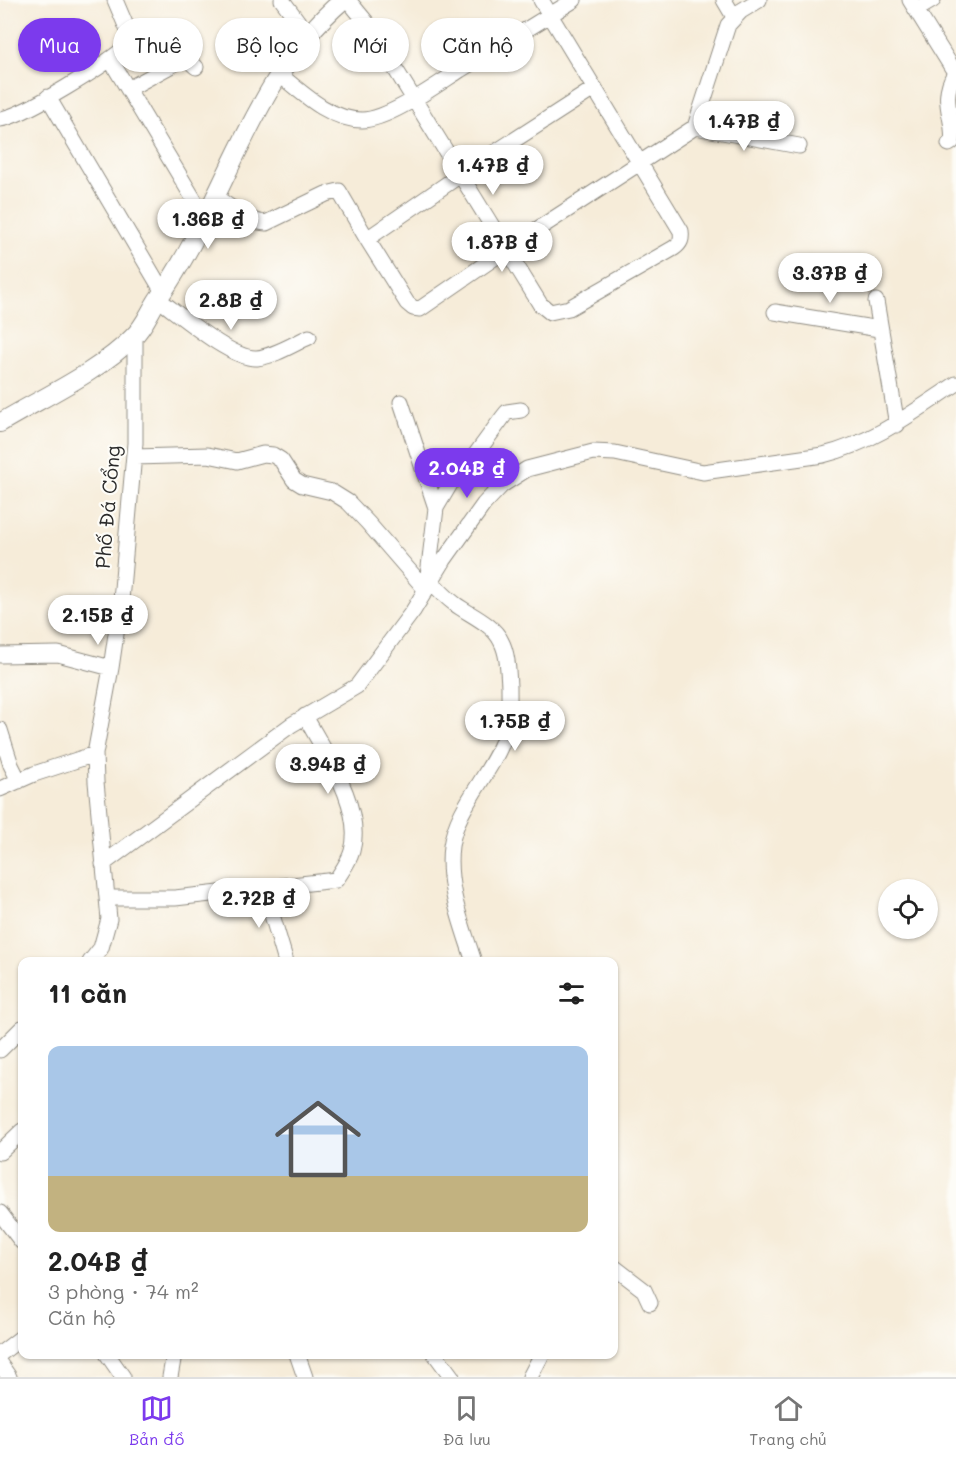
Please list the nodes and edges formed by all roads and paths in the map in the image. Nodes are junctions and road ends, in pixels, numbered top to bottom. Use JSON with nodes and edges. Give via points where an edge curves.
{"nodes":[{"id":1,"x":115,"y":0,"type":"edge"},
{"id":2,"x":282,"y":0,"type":"edge"},
{"id":3,"x":344,"y":0,"type":"edge"},
{"id":4,"x":348,"y":0,"type":"edge"},
{"id":5,"x":541,"y":0,"type":"edge"},
{"id":6,"x":574,"y":0,"type":"edge"},
{"id":7,"x":724,"y":0,"type":"edge"},
{"id":8,"x":759,"y":0,"type":"edge"},
{"id":9,"x":933,"y":0,"type":"edge"},
{"id":10,"x":913,"y":5,"type":"edge"},
{"id":11,"x":550,"y":15,"type":"junction"},
{"id":12,"x":734,"y":17,"type":"junction"},
{"id":13,"x":296,"y":18,"type":"edge"},
{"id":14,"x":320,"y":23,"type":"edge"},
{"id":15,"x":110,"y":59,"type":"junction"},
{"id":16,"x":159,"y":72,"type":"edge"},
{"id":17,"x":279,"y":74,"type":"joint"},
{"id":18,"x":955,"y":74,"type":"edge"},
{"id":19,"x":595,"y":88,"type":"junction"},
{"id":20,"x":128,"y":89,"type":"junction"},
{"id":21,"x":48,"y":97,"type":"junction"},
{"id":22,"x":414,"y":99,"type":"junction"},
{"id":23,"x":0,"y":119,"type":"edge"},
{"id":24,"x":695,"y":127,"type":"junction"},
{"id":25,"x":949,"y":144,"type":"dead end"},
{"id":26,"x":799,"y":146,"type":"dead end"},
{"id":27,"x":640,"y":164,"type":"junction"},
{"id":28,"x":460,"y":175,"type":"junction"},
{"id":29,"x":215,"y":196,"type":"junction"},
{"id":30,"x":205,"y":218,"type":"junction"},
{"id":31,"x":367,"y":239,"type":"junction"},
{"id":32,"x":507,"y":249,"type":"junction"},
{"id":33,"x":161,"y":295,"type":"junction"},
{"id":34,"x":876,"y":301,"type":"dead end"},
{"id":35,"x":775,"y":312,"type":"dead end"},
{"id":36,"x":879,"y":329,"type":"junction"},
{"id":37,"x":135,"y":336,"type":"junction"},
{"id":38,"x":309,"y":337,"type":"dead end"},
{"id":39,"x":956,"y":384,"type":"edge"},
{"id":40,"x":401,"y":402,"type":"dead end"},
{"id":41,"x":521,"y":410,"type":"dead end"},
{"id":42,"x":0,"y":423,"type":"edge"},
{"id":43,"x":897,"y":425,"type":"junction"},
{"id":44,"x":134,"y":457,"type":"junction"},
{"id":45,"x":436,"y":508,"type":"junction"},
{"id":46,"x":429,"y":586,"type":"junction"},
{"id":47,"x":0,"y":655,"type":"edge"},
{"id":48,"x":111,"y":668,"type":"junction"},
{"id":49,"x":305,"y":716,"type":"junction"},
{"id":50,"x":0,"y":730,"type":"edge"},
{"id":51,"x":95,"y":754,"type":"junction"},
{"id":52,"x":19,"y":781,"type":"junction"},
{"id":53,"x":0,"y":789,"type":"edge"},
{"id":54,"x":103,"y":864,"type":"junction"},
{"id":55,"x":264,"y":888,"type":"junction"},
{"id":56,"x":108,"y":898,"type":"junction"},
{"id":57,"x":94,"y":957,"type":"edge"},
{"id":58,"x":285,"y":957,"type":"edge"},
{"id":59,"x":473,"y":957,"type":"edge"},
{"id":60,"x":18,"y":1032,"type":"edge"},
{"id":61,"x":0,"y":1050,"type":"edge"},
{"id":62,"x":18,"y":1135,"type":"edge"},
{"id":63,"x":0,"y":1152,"type":"edge"},
{"id":64,"x":0,"y":1213,"type":"edge"},
{"id":65,"x":18,"y":1237,"type":"edge"},
{"id":66,"x":618,"y":1270,"type":"edge"},
{"id":67,"x":650,"y":1303,"type":"dead end"},
{"id":68,"x":18,"y":1340,"type":"edge"},
{"id":69,"x":0,"y":1354,"type":"edge"},
{"id":70,"x":110,"y":1359,"type":"edge"},
{"id":71,"x":173,"y":1359,"type":"edge"},
{"id":72,"x":299,"y":1359,"type":"edge"},
{"id":73,"x":439,"y":1359,"type":"edge"},
{"id":74,"x":539,"y":1359,"type":"edge"},
{"id":75,"x":0,"y":1364,"type":"edge"},
{"id":76,"x":9,"y":1377,"type":"edge"},
{"id":77,"x":123,"y":1377,"type":"edge"},
{"id":78,"x":170,"y":1377,"type":"edge"},
{"id":79,"x":305,"y":1377,"type":"edge"},
{"id":80,"x":452,"y":1377,"type":"edge"},
{"id":81,"x":530,"y":1377,"type":"edge"}],
"edges":[{"from":1,"to":15,"type":"street","via":[[129,39],[128,45]]},
{"from":2,"to":13,"type":"street"},
{"from":3,"to":14,"type":"main road"},
{"from":4,"to":22,"type":"street","via":[[367,23]]},
{"from":5,"to":11,"type":"street"},
{"from":6,"to":11,"type":"street"},
{"from":7,"to":12,"type":"street"},
{"from":8,"to":12,"type":"street"},
{"from":9,"to":10,"type":"street"},
{"from":10,"to":18,"type":"street"},
{"from":11,"to":19,"type":"street"},
{"from":11,"to":22,"type":"street"},
{"from":12,"to":24,"type":"street"},
{"from":15,"to":20,"type":"street"},
{"from":15,"to":21,"type":"street"},
{"from":16,"to":20,"type":"street"},
{"from":17,"to":22,"type":"street","via":[[320,106],[362,120],[373,119]]},
{"from":17,"to":29,"type":"main road"},
{"from":18,"to":25,"type":"street","via":[[948,88],[956,133]]},
{"from":19,"to":27,"type":"street"},
{"from":19,"to":28,"type":"street"},
{"from":20,"to":30,"type":"street"},
{"from":21,"to":23,"type":"street","via":[[11,118]]},
{"from":21,"to":33,"type":"street"},
{"from":22,"to":28,"type":"street"},
{"from":24,"to":26,"type":"street"},
{"from":24,"to":27,"type":"street"},
{"from":27,"to":32,"type":"street"},
{"from":27,"to":32,"type":"street","via":[[681,231],[680,244],[674,248],[569,308],[550,312],[540,304]]},
{"from":28,"to":31,"type":"street"},
{"from":28,"to":32,"type":"street"},
{"from":29,"to":30,"type":"main road"},
{"from":29,"to":31,"type":"street","via":[[245,216],[266,222],[339,191]]},
{"from":30,"to":33,"type":"main road"},
{"from":31,"to":32,"type":"street","via":[[407,303],[420,309]]},
{"from":33,"to":37,"type":"main road"},
{"from":33,"to":38,"type":"street","via":[[228,350],[244,357],[272,354]]},
{"from":34,"to":36,"type":"street"},
{"from":35,"to":36,"type":"street"},
{"from":36,"to":43,"type":"street"},
{"from":37,"to":42,"type":"main road","via":[[102,362]]},
{"from":37,"to":44,"type":"street","name":"Phố Đá Cổng"},
{"from":39,"to":43,"type":"street"},
{"from":40,"to":45,"type":"street"},
{"from":41,"to":45,"type":"street","via":[[507,412],[452,481]]},
{"from":43,"to":46,"type":"street","via":[[833,453],[716,471],[687,470],[615,453],[593,452],[527,469],[502,485],[484,504]]},
{"from":44,"to":46,"type":"street","via":[[208,455],[237,461],[273,455],[294,480],[332,492],[348,502]]},
{"from":44,"to":48,"type":"street","name":"Phố Đá Cổng"},
{"from":45,"to":46,"type":"street"},
{"from":46,"to":49,"type":"street","via":[[357,686]]},
{"from":46,"to":59,"type":"street","via":[[501,639],[508,671],[506,733],[462,815],[451,845],[452,888]]},
{"from":47,"to":48,"type":"street","via":[[58,654]]},
{"from":48,"to":51,"type":"street","name":"Phố Đá Cổng"},
{"from":49,"to":54,"type":"street"},
{"from":49,"to":55,"type":"street","via":[[350,807],[353,849],[336,880]]},
{"from":50,"to":52,"type":"street"},
{"from":51,"to":52,"type":"street"},
{"from":51,"to":54,"type":"street","name":"Phố Đá Cổng"},
{"from":52,"to":53,"type":"street"},
{"from":54,"to":56,"type":"street","name":"Phố Đá Cổng"},
{"from":55,"to":56,"type":"street","via":[[175,898]]},
{"from":55,"to":58,"type":"street"},
{"from":56,"to":57,"type":"street","name":"Phố Đá Cổng","via":[[107,930]]},
{"from":60,"to":61,"type":"street"},
{"from":62,"to":63,"type":"street"},
{"from":64,"to":65,"type":"street"},
{"from":66,"to":67,"type":"street","via":[[644,1290]]},
{"from":68,"to":69,"type":"street"},
{"from":70,"to":77,"type":"street"},
{"from":71,"to":78,"type":"street"},
{"from":72,"to":79,"type":"street"},
{"from":73,"to":80,"type":"street"},
{"from":74,"to":81,"type":"street"},
{"from":75,"to":76,"type":"street"}]}
